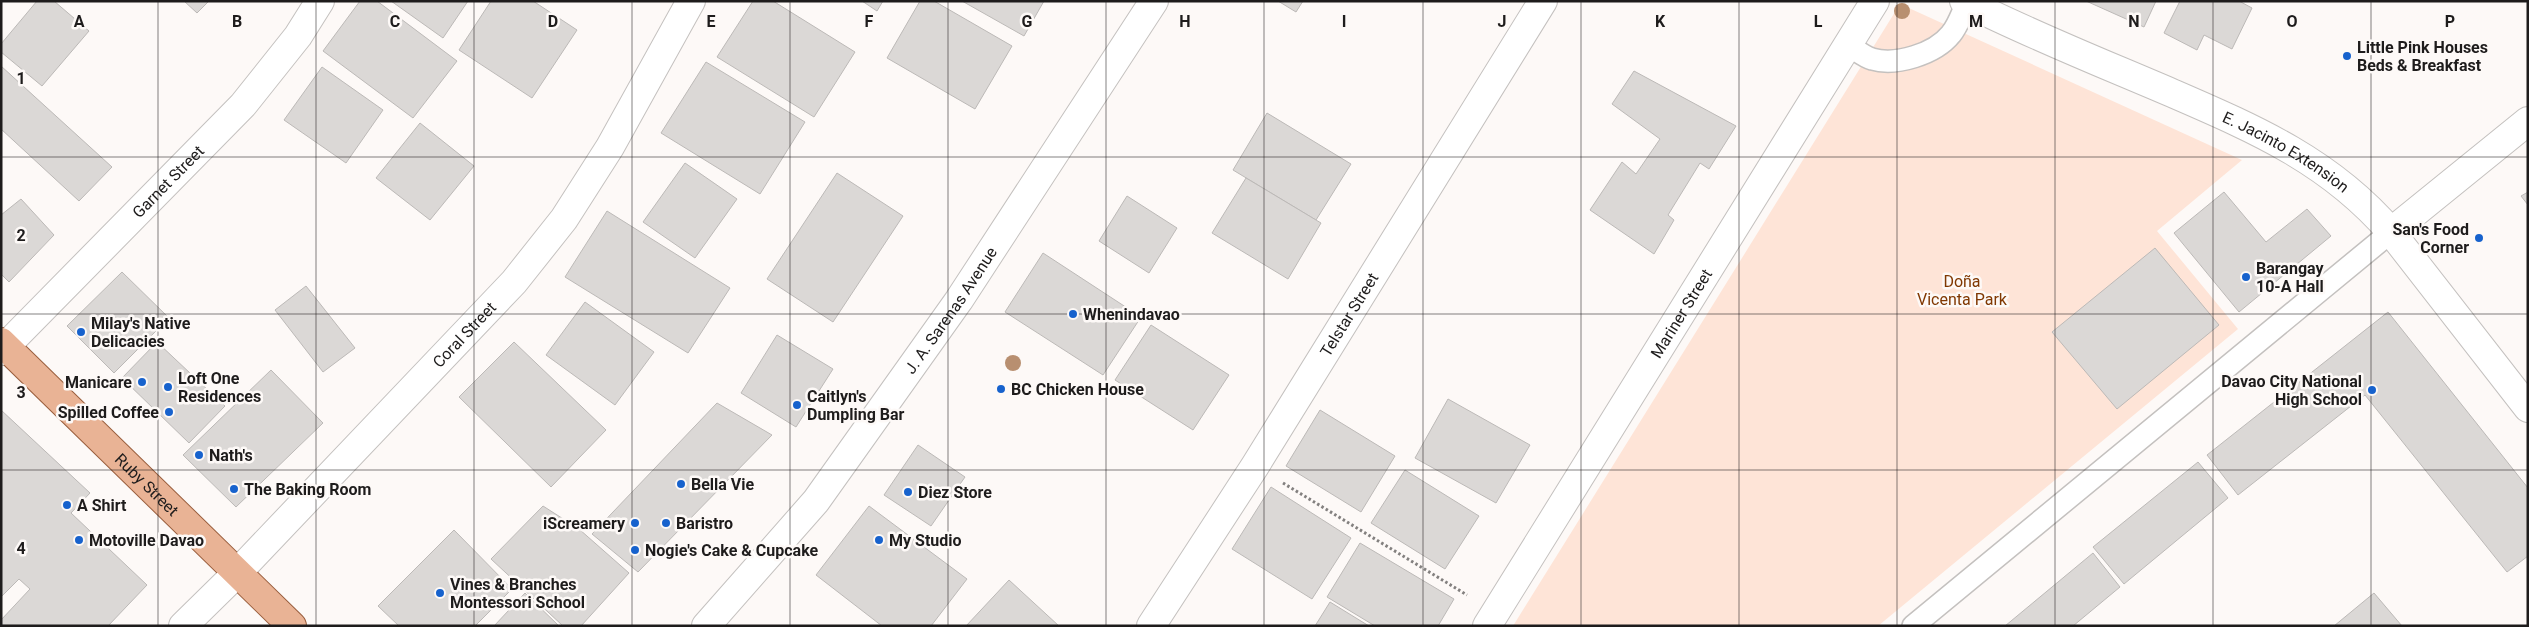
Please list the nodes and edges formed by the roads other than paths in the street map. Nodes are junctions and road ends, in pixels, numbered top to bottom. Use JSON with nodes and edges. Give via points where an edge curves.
{"nodes":[{"id":1,"x":320,"y":1,"type":"edge"},
{"id":2,"x":691,"y":1,"type":"edge"},
{"id":3,"x":1154,"y":1,"type":"edge"},
{"id":4,"x":1543,"y":1,"type":"edge"},
{"id":5,"x":1875,"y":1,"type":"edge"},
{"id":6,"x":1965,"y":2,"type":"edge"},
{"id":7,"x":1848,"y":45,"type":"junction"},
{"id":8,"x":2528,"y":121,"type":"edge"},
{"id":9,"x":2390,"y":232,"type":"junction"},
{"id":10,"x":3,"y":346,"type":"edge"},
{"id":11,"x":2528,"y":408,"type":"edge"},
{"id":12,"x":237,"y":573,"type":"junction"},
{"id":13,"x":1491,"y":619,"type":"edge"},
{"id":14,"x":184,"y":626,"type":"edge"},
{"id":15,"x":292,"y":626,"type":"edge"},
{"id":16,"x":706,"y":626,"type":"edge"},
{"id":17,"x":1151,"y":626,"type":"edge"},
{"id":18,"x":1913,"y":626,"type":"edge"}],
"edges":[{"from":1,"to":10,"type":"street","name":"Garnet Street","via":[[298,36],[243,105]]},
{"from":2,"to":12,"type":"street","name":"Coral Street","via":[[610,147],[564,219],[514,282]]},
{"from":3,"to":16,"type":"street","name":"J. A. Sarenas Avenue","via":[[959,300],[821,493]]},
{"from":4,"to":17,"type":"street","name":"Telstar Street","via":[[1255,466]]},
{"from":5,"to":7,"type":"street","name":"Mariner Street"},
{"from":6,"to":7,"type":"lane","via":[[1951,35],[1933,49],[1914,57],[1871,59]]},
{"from":6,"to":9,"type":"street","name":"E. Jacinto Extension","via":[[2263,134],[2334,177]]},
{"from":7,"to":13,"type":"street","name":"Mariner Street"},
{"from":8,"to":9,"type":"street"},
{"from":9,"to":11,"type":"street","name":"E. Jacinto Extension"},
{"from":9,"to":18,"type":"lane"},
{"from":10,"to":12,"type":"main road","name":"Ruby Street"},
{"from":12,"to":14,"type":"street","name":"Coral Street"},
{"from":12,"to":15,"type":"main road","name":"Ruby Street"}]}
